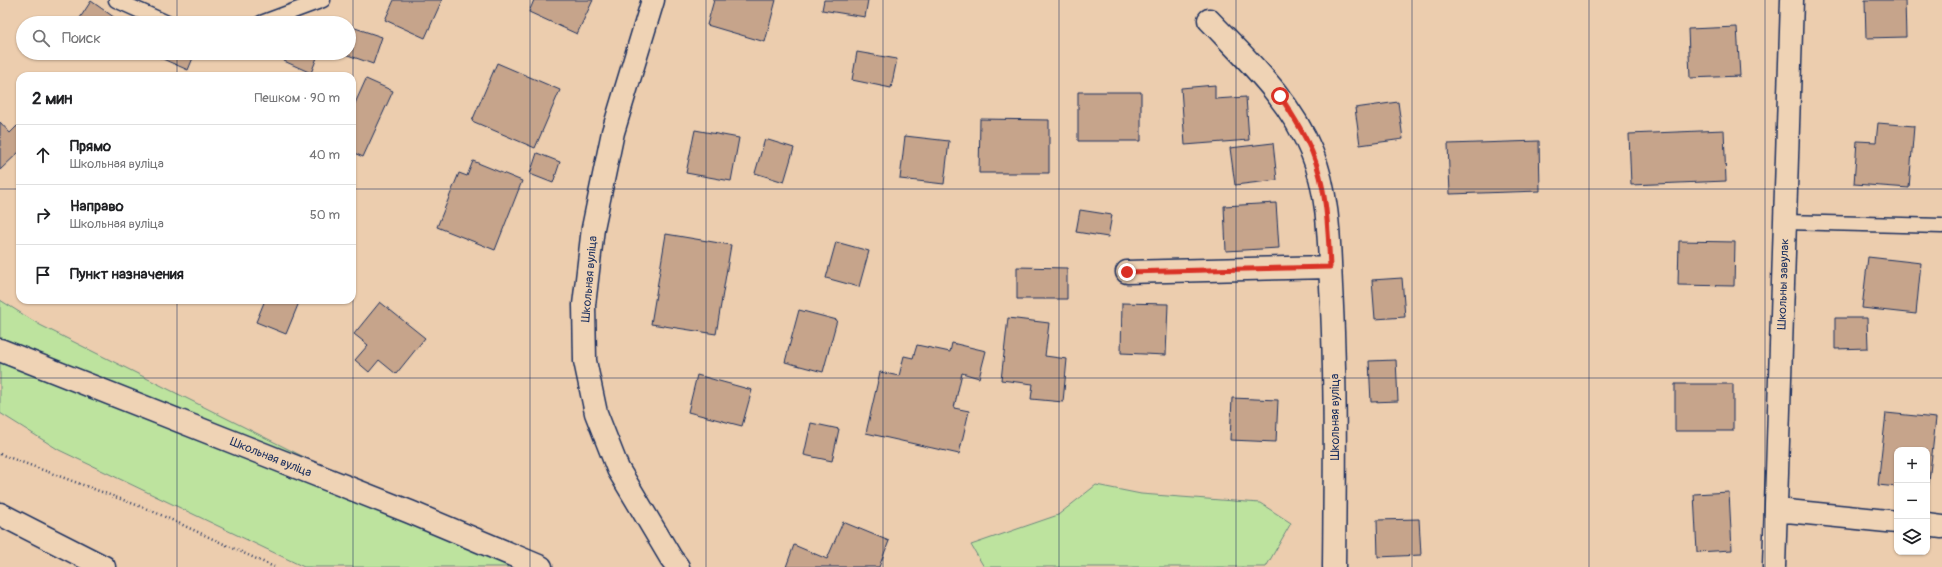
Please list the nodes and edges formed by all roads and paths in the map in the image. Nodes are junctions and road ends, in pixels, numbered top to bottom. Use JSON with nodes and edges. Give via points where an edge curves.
{"nodes":[{"id":1,"x":116,"y":0,"type":"edge"},
{"id":2,"x":323,"y":0,"type":"edge"},
{"id":3,"x":653,"y":0,"type":"edge"},
{"id":4,"x":1792,"y":0,"type":"edge"},
{"id":5,"x":151,"y":16,"type":"edge"},
{"id":6,"x":280,"y":16,"type":"edge"},
{"id":7,"x":1209,"y":20,"type":"dead end"},
{"id":8,"x":1785,"y":222,"type":"junction"},
{"id":9,"x":1942,"y":226,"type":"edge"},
{"id":10,"x":1330,"y":267,"type":"junction"},
{"id":11,"x":1127,"y":272,"type":"dead end"},
{"id":12,"x":0,"y":350,"type":"edge"},
{"id":13,"x":0,"y":454,"type":"edge"},
{"id":14,"x":1777,"y":510,"type":"junction"},
{"id":15,"x":0,"y":514,"type":"edge"},
{"id":16,"x":1894,"y":522,"type":"edge"},
{"id":17,"x":1930,"y":525,"type":"edge"},
{"id":18,"x":1942,"y":527,"type":"edge"},
{"id":19,"x":104,"y":567,"type":"edge"},
{"id":20,"x":274,"y":567,"type":"edge"},
{"id":21,"x":541,"y":567,"type":"edge"},
{"id":22,"x":678,"y":567,"type":"edge"},
{"id":23,"x":1334,"y":567,"type":"edge"},
{"id":24,"x":1774,"y":567,"type":"edge"}],
"edges":[{"from":1,"to":5,"type":"lane"},
{"from":2,"to":6,"type":"lane"},
{"from":3,"to":22,"type":"street","name":"Школьная вуліца","via":[[613,132],[593,228],[584,305],[585,361],[596,413],[618,468]]},
{"from":4,"to":8,"type":"street","name":"Школьны завулак"},
{"from":7,"to":10,"type":"street","name":"Школьная вуліца","via":[[1280,96],[1312,152],[1323,195]]},
{"from":8,"to":9,"type":"lane"},
{"from":8,"to":14,"type":"street","name":"Школьны завулак"},
{"from":10,"to":11,"type":"street"},
{"from":10,"to":23,"type":"street","name":"Школьная вуліца","via":[[1335,360]]},
{"from":12,"to":21,"type":"street","name":"Школьная вуліца","via":[[403,509]]},
{"from":13,"to":20,"type":"path","via":[[150,510]]},
{"from":14,"to":16,"type":"street"},
{"from":14,"to":24,"type":"street","name":"Школьны завулак"},
{"from":15,"to":19,"type":"street"},
{"from":17,"to":18,"type":"street"}]}
